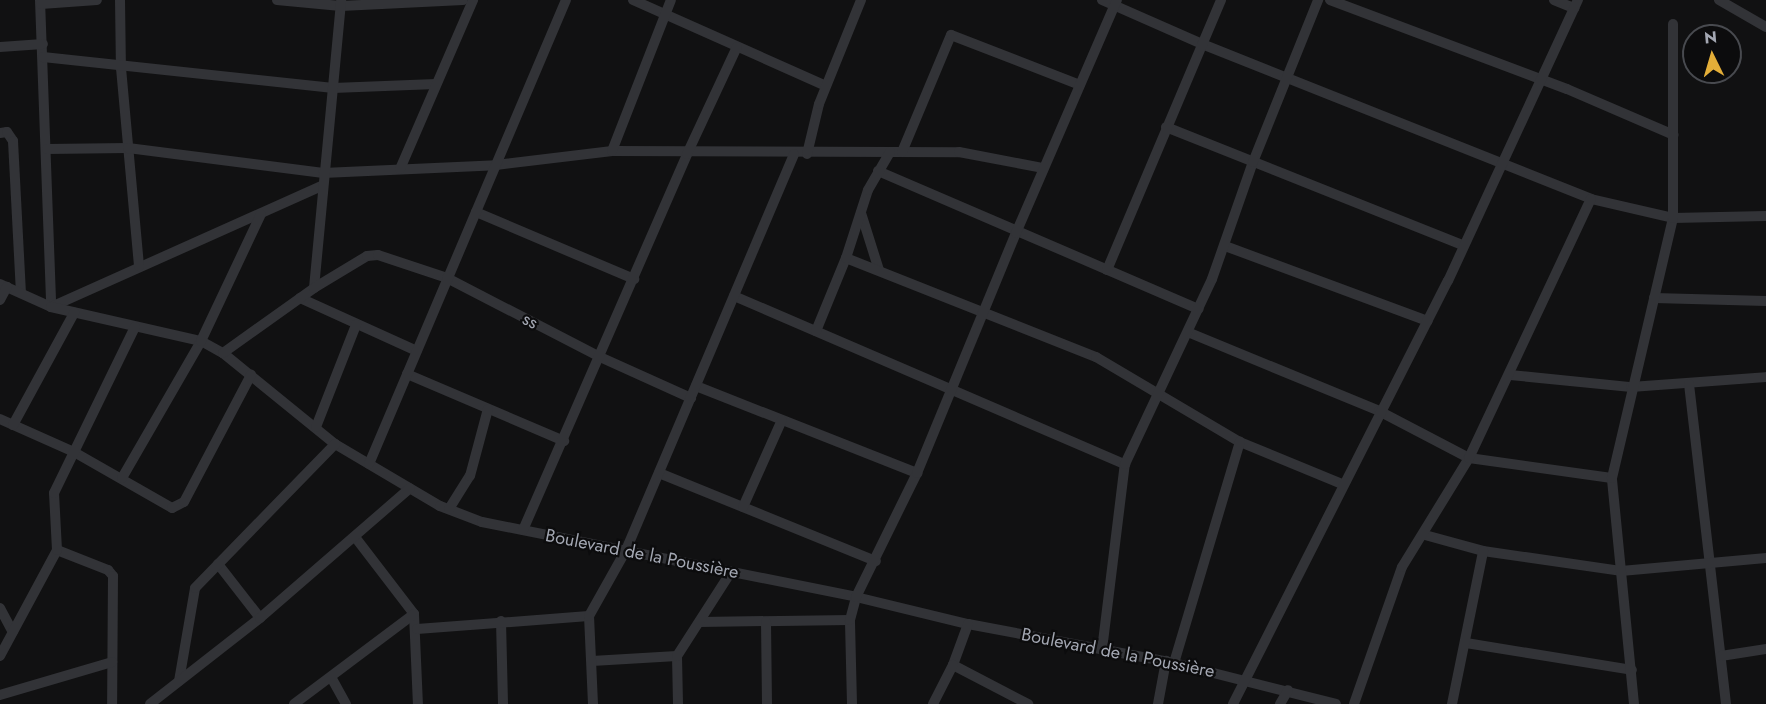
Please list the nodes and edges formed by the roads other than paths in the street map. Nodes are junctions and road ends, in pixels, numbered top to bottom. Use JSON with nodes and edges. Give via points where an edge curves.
{"nodes":[{"id":1,"x":97,"y":0,"type":"edge"},
{"id":2,"x":120,"y":0,"type":"edge"},
{"id":3,"x":277,"y":0,"type":"edge"},
{"id":4,"x":463,"y":0,"type":"edge"},
{"id":5,"x":473,"y":0,"type":"edge"},
{"id":6,"x":566,"y":0,"type":"edge"},
{"id":7,"x":633,"y":0,"type":"edge"},
{"id":8,"x":671,"y":0,"type":"edge"},
{"id":9,"x":1102,"y":0,"type":"edge"},
{"id":10,"x":1221,"y":0,"type":"edge"},
{"id":11,"x":1318,"y":0,"type":"edge"},
{"id":12,"x":1330,"y":0,"type":"edge"},
{"id":13,"x":1554,"y":0,"type":"edge"},
{"id":14,"x":1719,"y":0,"type":"edge"},
{"id":15,"x":290,"y":1,"type":"edge"},
{"id":16,"x":859,"y":1,"type":"edge"},
{"id":17,"x":40,"y":2,"type":"edge"},
{"id":18,"x":1116,"y":2,"type":"edge"},
{"id":19,"x":341,"y":3,"type":"edge"},
{"id":20,"x":1576,"y":4,"type":"edge"},
{"id":21,"x":665,"y":14,"type":"junction"},
{"id":22,"x":1673,"y":24,"type":"dead end"},
{"id":23,"x":1766,"y":27,"type":"edge"},
{"id":24,"x":43,"y":44,"type":"junction"},
{"id":25,"x":1202,"y":44,"type":"junction"},
{"id":26,"x":0,"y":47,"type":"edge"},
{"id":27,"x":737,"y":47,"type":"junction"},
{"id":28,"x":43,"y":57,"type":"junction"},
{"id":29,"x":122,"y":68,"type":"junction"},
{"id":30,"x":1287,"y":78,"type":"junction"},
{"id":31,"x":1543,"y":79,"type":"junction"},
{"id":32,"x":436,"y":84,"type":"junction"},
{"id":33,"x":1080,"y":85,"type":"junction"},
{"id":34,"x":826,"y":86,"type":"junction"},
{"id":35,"x":333,"y":88,"type":"junction"},
{"id":36,"x":1166,"y":128,"type":"junction"},
{"id":37,"x":0,"y":133,"type":"edge"},
{"id":38,"x":1674,"y":135,"type":"junction"},
{"id":39,"x":128,"y":148,"type":"junction"},
{"id":40,"x":47,"y":149,"type":"junction"},
{"id":41,"x":612,"y":151,"type":"junction"},
{"id":42,"x":896,"y":152,"type":"junction"},
{"id":43,"x":807,"y":153,"type":"junction"},
{"id":44,"x":687,"y":154,"type":"junction"},
{"id":45,"x":795,"y":154,"type":"junction"},
{"id":46,"x":1253,"y":162,"type":"junction"},
{"id":47,"x":1501,"y":164,"type":"junction"},
{"id":48,"x":496,"y":165,"type":"junction"},
{"id":49,"x":1043,"y":168,"type":"junction"},
{"id":50,"x":400,"y":169,"type":"junction"},
{"id":51,"x":878,"y":171,"type":"junction"},
{"id":52,"x":323,"y":173,"type":"junction"},
{"id":53,"x":321,"y":186,"type":"junction"},
{"id":54,"x":1591,"y":199,"type":"junction"},
{"id":55,"x":476,"y":212,"type":"junction"},
{"id":56,"x":861,"y":213,"type":"junction"},
{"id":57,"x":261,"y":214,"type":"junction"},
{"id":58,"x":1766,"y":216,"type":"edge"},
{"id":59,"x":1673,"y":219,"type":"junction"},
{"id":60,"x":1016,"y":233,"type":"junction"},
{"id":61,"x":1463,"y":245,"type":"junction"},
{"id":62,"x":1225,"y":246,"type":"junction"},
{"id":63,"x":846,"y":258,"type":"junction"},
{"id":64,"x":139,"y":266,"type":"junction"},
{"id":65,"x":879,"y":270,"type":"junction"},
{"id":66,"x":1107,"y":270,"type":"junction"},
{"id":67,"x":447,"y":278,"type":"junction"},
{"id":68,"x":634,"y":279,"type":"junction"},
{"id":69,"x":3,"y":285,"type":"edge"},
{"id":70,"x":314,"y":288,"type":"junction"},
{"id":71,"x":21,"y":293,"type":"junction"},
{"id":72,"x":734,"y":296,"type":"junction"},
{"id":73,"x":300,"y":298,"type":"junction"},
{"id":74,"x":1654,"y":298,"type":"junction"},
{"id":75,"x":0,"y":300,"type":"edge"},
{"id":76,"x":1766,"y":301,"type":"edge"},
{"id":77,"x":51,"y":307,"type":"junction"},
{"id":78,"x":1199,"y":309,"type":"junction"},
{"id":79,"x":984,"y":310,"type":"junction"},
{"id":80,"x":74,"y":313,"type":"junction"},
{"id":81,"x":1428,"y":321,"type":"junction"},
{"id":82,"x":356,"y":325,"type":"junction"},
{"id":83,"x":135,"y":327,"type":"junction"},
{"id":84,"x":816,"y":331,"type":"junction"},
{"id":85,"x":1190,"y":333,"type":"junction"},
{"id":86,"x":201,"y":341,"type":"junction"},
{"id":87,"x":417,"y":351,"type":"junction"},
{"id":88,"x":224,"y":353,"type":"junction"},
{"id":89,"x":600,"y":357,"type":"junction"},
{"id":90,"x":407,"y":374,"type":"junction"},
{"id":91,"x":251,"y":375,"type":"junction"},
{"id":92,"x":1510,"y":375,"type":"junction"},
{"id":93,"x":1766,"y":377,"type":"edge"},
{"id":94,"x":1689,"y":384,"type":"junction"},
{"id":95,"x":696,"y":386,"type":"junction"},
{"id":96,"x":1632,"y":387,"type":"junction"},
{"id":97,"x":953,"y":390,"type":"junction"},
{"id":98,"x":1160,"y":397,"type":"junction"},
{"id":99,"x":691,"y":398,"type":"junction"},
{"id":100,"x":488,"y":409,"type":"junction"},
{"id":101,"x":1379,"y":411,"type":"junction"},
{"id":102,"x":0,"y":419,"type":"edge"},
{"id":103,"x":782,"y":420,"type":"junction"},
{"id":104,"x":14,"y":426,"type":"junction"},
{"id":105,"x":316,"y":427,"type":"junction"},
{"id":106,"x":564,"y":441,"type":"junction"},
{"id":107,"x":1240,"y":442,"type":"junction"},
{"id":108,"x":335,"y":444,"type":"junction"},
{"id":109,"x":74,"y":452,"type":"junction"},
{"id":110,"x":1469,"y":458,"type":"junction"},
{"id":111,"x":369,"y":464,"type":"junction"},
{"id":112,"x":1125,"y":464,"type":"junction"},
{"id":113,"x":659,"y":472,"type":"junction"},
{"id":114,"x":917,"y":473,"type":"junction"},
{"id":115,"x":123,"y":478,"type":"junction"},
{"id":116,"x":1612,"y":478,"type":"junction"},
{"id":117,"x":1342,"y":484,"type":"junction"},
{"id":118,"x":410,"y":488,"type":"junction"},
{"id":119,"x":743,"y":507,"type":"junction"},
{"id":120,"x":449,"y":509,"type":"junction"},
{"id":121,"x":523,"y":530,"type":"junction"},
{"id":122,"x":1425,"y":535,"type":"junction"},
{"id":123,"x":355,"y":537,"type":"junction"},
{"id":124,"x":57,"y":549,"type":"junction"},
{"id":125,"x":626,"y":550,"type":"junction"},
{"id":126,"x":1483,"y":551,"type":"junction"},
{"id":127,"x":1766,"y":558,"type":"edge"},
{"id":128,"x":876,"y":561,"type":"junction"},
{"id":129,"x":218,"y":564,"type":"junction"},
{"id":130,"x":1712,"y":564,"type":"junction"},
{"id":131,"x":1621,"y":571,"type":"junction"},
{"id":132,"x":731,"y":572,"type":"junction"},
{"id":133,"x":856,"y":597,"type":"junction"},
{"id":134,"x":0,"y":608,"type":"edge"},
{"id":135,"x":414,"y":614,"type":"junction"},
{"id":136,"x":589,"y":616,"type":"junction"},
{"id":137,"x":260,"y":618,"type":"junction"},
{"id":138,"x":850,"y":620,"type":"junction"},
{"id":139,"x":501,"y":621,"type":"junction"},
{"id":140,"x":699,"y":622,"type":"junction"},
{"id":141,"x":766,"y":622,"type":"junction"},
{"id":142,"x":968,"y":624,"type":"junction"},
{"id":143,"x":417,"y":629,"type":"junction"},
{"id":144,"x":13,"y":632,"type":"junction"},
{"id":145,"x":1466,"y":643,"type":"junction"},
{"id":146,"x":1766,"y":649,"type":"edge"},
{"id":147,"x":1102,"y":650,"type":"junction"},
{"id":148,"x":0,"y":656,"type":"edge"},
{"id":149,"x":677,"y":656,"type":"junction"},
{"id":150,"x":1721,"y":656,"type":"junction"},
{"id":151,"x":592,"y":661,"type":"junction"},
{"id":152,"x":112,"y":662,"type":"junction"},
{"id":153,"x":1170,"y":662,"type":"junction"},
{"id":154,"x":953,"y":665,"type":"junction"},
{"id":155,"x":1632,"y":670,"type":"junction"},
{"id":156,"x":331,"y":677,"type":"junction"},
{"id":157,"x":1244,"y":678,"type":"junction"},
{"id":158,"x":179,"y":681,"type":"junction"},
{"id":159,"x":1288,"y":690,"type":"junction"},
{"id":160,"x":0,"y":695,"type":"edge"},
{"id":161,"x":153,"y":703,"type":"edge"},
{"id":162,"x":112,"y":704,"type":"edge"},
{"id":163,"x":294,"y":704,"type":"edge"},
{"id":164,"x":346,"y":704,"type":"edge"},
{"id":165,"x":418,"y":704,"type":"edge"},
{"id":166,"x":502,"y":704,"type":"edge"},
{"id":167,"x":593,"y":704,"type":"edge"},
{"id":168,"x":678,"y":704,"type":"edge"},
{"id":169,"x":767,"y":704,"type":"edge"},
{"id":170,"x":852,"y":704,"type":"edge"},
{"id":171,"x":933,"y":704,"type":"edge"},
{"id":172,"x":1028,"y":704,"type":"edge"},
{"id":173,"x":1158,"y":704,"type":"edge"},
{"id":174,"x":1233,"y":704,"type":"edge"},
{"id":175,"x":1280,"y":704,"type":"edge"},
{"id":176,"x":1336,"y":704,"type":"edge"},
{"id":177,"x":1354,"y":704,"type":"edge"},
{"id":178,"x":1452,"y":704,"type":"edge"},
{"id":179,"x":1634,"y":704,"type":"edge"},
{"id":180,"x":1726,"y":704,"type":"edge"}],
"edges":[{"from":1,"to":17,"type":"street"},
{"from":2,"to":29,"type":"street"},
{"from":3,"to":15,"type":"street"},
{"from":4,"to":19,"type":"street"},
{"from":5,"to":32,"type":"street"},
{"from":6,"to":48,"type":"street"},
{"from":7,"to":21,"type":"street"},
{"from":8,"to":21,"type":"street"},
{"from":9,"to":18,"type":"street"},
{"from":10,"to":25,"type":"street"},
{"from":11,"to":30,"type":"street"},
{"from":12,"to":31,"type":"street"},
{"from":13,"to":20,"type":"street"},
{"from":14,"to":23,"type":"street"},
{"from":15,"to":19,"type":"street"},
{"from":16,"to":34,"type":"street"},
{"from":17,"to":24,"type":"street"},
{"from":18,"to":25,"type":"street"},
{"from":18,"to":33,"type":"street"},
{"from":19,"to":35,"type":"street"},
{"from":20,"to":31,"type":"street"},
{"from":21,"to":27,"type":"street"},
{"from":21,"to":41,"type":"street"},
{"from":22,"to":38,"type":"street"},
{"from":24,"to":26,"type":"street"},
{"from":24,"to":28,"type":"street"},
{"from":25,"to":30,"type":"street"},
{"from":25,"to":36,"type":"street"},
{"from":27,"to":34,"type":"street"},
{"from":27,"to":44,"type":"street"},
{"from":28,"to":29,"type":"street"},
{"from":28,"to":40,"type":"street"},
{"from":29,"to":35,"type":"street"},
{"from":29,"to":39,"type":"street"},
{"from":30,"to":46,"type":"street"},
{"from":30,"to":47,"type":"street"},
{"from":31,"to":38,"type":"street"},
{"from":31,"to":47,"type":"street"},
{"from":32,"to":35,"type":"street"},
{"from":32,"to":50,"type":"street"},
{"from":33,"to":42,"type":"street","via":[[951,35]]},
{"from":33,"to":49,"type":"street"},
{"from":34,"to":43,"type":"street"},
{"from":35,"to":52,"type":"street"},
{"from":36,"to":46,"type":"street"},
{"from":36,"to":66,"type":"street"},
{"from":37,"to":71,"type":"street","via":[[7,132],[13,141]]},
{"from":38,"to":59,"type":"street"},
{"from":39,"to":40,"type":"street"},
{"from":39,"to":52,"type":"street"},
{"from":39,"to":64,"type":"street"},
{"from":40,"to":77,"type":"street"},
{"from":41,"to":44,"type":"street"},
{"from":41,"to":48,"type":"street"},
{"from":42,"to":43,"type":"street"},
{"from":42,"to":49,"type":"street","via":[[972,154]]},
{"from":42,"to":51,"type":"street"},
{"from":43,"to":45,"type":"street"},
{"from":44,"to":45,"type":"street"},
{"from":44,"to":68,"type":"street"},
{"from":45,"to":72,"type":"street"},
{"from":46,"to":61,"type":"street"},
{"from":46,"to":62,"type":"street"},
{"from":47,"to":54,"type":"street"},
{"from":47,"to":61,"type":"street"},
{"from":48,"to":50,"type":"street"},
{"from":48,"to":55,"type":"street"},
{"from":49,"to":60,"type":"street"},
{"from":50,"to":52,"type":"street"},
{"from":51,"to":56,"type":"street"},
{"from":51,"to":60,"type":"street"},
{"from":52,"to":53,"type":"street"},
{"from":53,"to":57,"type":"street"},
{"from":53,"to":70,"type":"street"},
{"from":54,"to":59,"type":"street"},
{"from":54,"to":92,"type":"street"},
{"from":55,"to":67,"type":"street"},
{"from":55,"to":68,"type":"street"},
{"from":56,"to":63,"type":"street"},
{"from":56,"to":65,"type":"street"},
{"from":57,"to":64,"type":"street"},
{"from":57,"to":86,"type":"street"},
{"from":58,"to":59,"type":"street"},
{"from":59,"to":74,"type":"street"},
{"from":60,"to":66,"type":"street"},
{"from":60,"to":79,"type":"street"},
{"from":61,"to":81,"type":"street"},
{"from":62,"to":78,"type":"street"},
{"from":62,"to":81,"type":"street"},
{"from":63,"to":65,"type":"street"},
{"from":63,"to":84,"type":"street"},
{"from":64,"to":77,"type":"street"},
{"from":65,"to":79,"type":"street"},
{"from":66,"to":78,"type":"street"},
{"from":67,"to":70,"type":"street","name":"ss","via":[[378,255],[367,256]]},
{"from":67,"to":87,"type":"street"},
{"from":67,"to":89,"type":"street","name":"ss"},
{"from":68,"to":89,"type":"street"},
{"from":69,"to":71,"type":"street","name":"Boulevard de la Poussière"},
{"from":69,"to":75,"type":"street"},
{"from":70,"to":73,"type":"street"},
{"from":71,"to":77,"type":"street","name":"Boulevard de la Poussière"},
{"from":72,"to":84,"type":"street"},
{"from":72,"to":95,"type":"street"},
{"from":73,"to":82,"type":"street"},
{"from":73,"to":88,"type":"street"},
{"from":74,"to":76,"type":"street"},
{"from":74,"to":96,"type":"street"},
{"from":77,"to":80,"type":"street","name":"Boulevard de la Poussière"},
{"from":78,"to":85,"type":"street"},
{"from":79,"to":97,"type":"street"},
{"from":79,"to":98,"type":"street","via":[[1096,357],[1126,372]]},
{"from":80,"to":83,"type":"street","name":"Boulevard de la Poussière"},
{"from":80,"to":104,"type":"street"},
{"from":81,"to":101,"type":"street"},
{"from":82,"to":87,"type":"street"},
{"from":82,"to":105,"type":"street"},
{"from":83,"to":86,"type":"street","name":"Boulevard de la Poussière"},
{"from":83,"to":109,"type":"street"},
{"from":84,"to":97,"type":"street"},
{"from":85,"to":98,"type":"street"},
{"from":85,"to":101,"type":"street"},
{"from":86,"to":88,"type":"street","name":"Boulevard de la Poussière"},
{"from":86,"to":115,"type":"street"},
{"from":87,"to":90,"type":"street"},
{"from":88,"to":91,"type":"street","name":"Boulevard de la Poussière"},
{"from":89,"to":99,"type":"street","name":"ss"},
{"from":89,"to":106,"type":"street"},
{"from":90,"to":100,"type":"street"},
{"from":90,"to":111,"type":"street"},
{"from":91,"to":105,"type":"street","name":"Boulevard de la Poussière"},
{"from":91,"to":115,"type":"street","via":[[184,502],[172,508]]},
{"from":92,"to":96,"type":"street"},
{"from":92,"to":110,"type":"street"},
{"from":93,"to":94,"type":"street"},
{"from":94,"to":96,"type":"street"},
{"from":94,"to":130,"type":"street"},
{"from":95,"to":99,"type":"street"},
{"from":95,"to":103,"type":"street"},
{"from":96,"to":116,"type":"street"},
{"from":97,"to":112,"type":"street"},
{"from":97,"to":114,"type":"street"},
{"from":98,"to":107,"type":"street"},
{"from":98,"to":112,"type":"street"},
{"from":99,"to":113,"type":"street"},
{"from":100,"to":106,"type":"street"},
{"from":100,"to":120,"type":"street","via":[[470,476]]},
{"from":101,"to":110,"type":"street"},
{"from":101,"to":117,"type":"street"},
{"from":102,"to":104,"type":"street"},
{"from":103,"to":114,"type":"street"},
{"from":103,"to":119,"type":"street"},
{"from":104,"to":109,"type":"street"},
{"from":105,"to":108,"type":"street","name":"Boulevard de la Poussière"},
{"from":106,"to":121,"type":"street"},
{"from":107,"to":117,"type":"street"},
{"from":107,"to":153,"type":"street"},
{"from":108,"to":111,"type":"street","name":"Boulevard de la Poussière"},
{"from":108,"to":129,"type":"street"},
{"from":109,"to":115,"type":"street"},
{"from":109,"to":124,"type":"street","via":[[53,498]]},
{"from":110,"to":116,"type":"street"},
{"from":110,"to":122,"type":"street"},
{"from":111,"to":118,"type":"street","name":"Boulevard de la Poussière"},
{"from":112,"to":147,"type":"street"},
{"from":113,"to":119,"type":"street"},
{"from":113,"to":125,"type":"street"},
{"from":114,"to":128,"type":"street"},
{"from":116,"to":131,"type":"street"},
{"from":117,"to":157,"type":"street"},
{"from":118,"to":120,"type":"street","name":"Boulevard de la Poussière"},
{"from":118,"to":123,"type":"street"},
{"from":119,"to":128,"type":"street"},
{"from":120,"to":121,"type":"street","name":"Boulevard de la Poussière","via":[[482,522]]},
{"from":121,"to":125,"type":"street","name":"Boulevard de la Poussière"},
{"from":122,"to":126,"type":"street"},
{"from":122,"to":177,"type":"street","via":[[1409,555],[1392,589]]},
{"from":123,"to":135,"type":"street"},
{"from":123,"to":137,"type":"street"},
{"from":124,"to":144,"type":"street"},
{"from":124,"to":152,"type":"street","via":[[111,572]]},
{"from":125,"to":132,"type":"street","name":"Boulevard de la Poussière"},
{"from":125,"to":136,"type":"street"},
{"from":126,"to":131,"type":"street"},
{"from":126,"to":145,"type":"street"},
{"from":127,"to":130,"type":"street"},
{"from":128,"to":133,"type":"street"},
{"from":129,"to":137,"type":"street"},
{"from":129,"to":158,"type":"street","via":[[193,592]]},
{"from":130,"to":131,"type":"street"},
{"from":130,"to":150,"type":"street"},
{"from":131,"to":155,"type":"street"},
{"from":132,"to":133,"type":"street","name":"Boulevard de la Poussière"},
{"from":132,"to":140,"type":"street"},
{"from":133,"to":138,"type":"street"},
{"from":133,"to":142,"type":"street","name":"Boulevard de la Poussière"},
{"from":134,"to":144,"type":"street"},
{"from":135,"to":143,"type":"street"},
{"from":135,"to":156,"type":"street"},
{"from":136,"to":139,"type":"street"},
{"from":136,"to":151,"type":"street"},
{"from":137,"to":158,"type":"street"},
{"from":138,"to":141,"type":"street"},
{"from":138,"to":170,"type":"street"},
{"from":139,"to":143,"type":"street"},
{"from":139,"to":166,"type":"street"},
{"from":140,"to":141,"type":"street"},
{"from":140,"to":149,"type":"street"},
{"from":141,"to":169,"type":"street"},
{"from":142,"to":147,"type":"street","name":"Boulevard de la Poussière"},
{"from":142,"to":154,"type":"street"},
{"from":143,"to":165,"type":"street"},
{"from":144,"to":148,"type":"street"},
{"from":145,"to":155,"type":"street"},
{"from":145,"to":178,"type":"street"},
{"from":146,"to":150,"type":"street"},
{"from":147,"to":153,"type":"street","name":"Boulevard de la Poussière"},
{"from":149,"to":151,"type":"street"},
{"from":149,"to":168,"type":"street"},
{"from":150,"to":180,"type":"street"},
{"from":151,"to":167,"type":"street"},
{"from":152,"to":160,"type":"street"},
{"from":152,"to":162,"type":"street"},
{"from":153,"to":157,"type":"street","name":"Boulevard de la Poussière"},
{"from":153,"to":173,"type":"street"},
{"from":154,"to":171,"type":"street"},
{"from":154,"to":172,"type":"street"},
{"from":155,"to":179,"type":"street"},
{"from":156,"to":163,"type":"street"},
{"from":156,"to":164,"type":"street"},
{"from":157,"to":159,"type":"street","name":"Boulevard de la Poussière"},
{"from":157,"to":174,"type":"street"},
{"from":158,"to":161,"type":"street"},
{"from":159,"to":175,"type":"street"},
{"from":159,"to":176,"type":"street","name":"Boulevard de la Poussière"}]}
